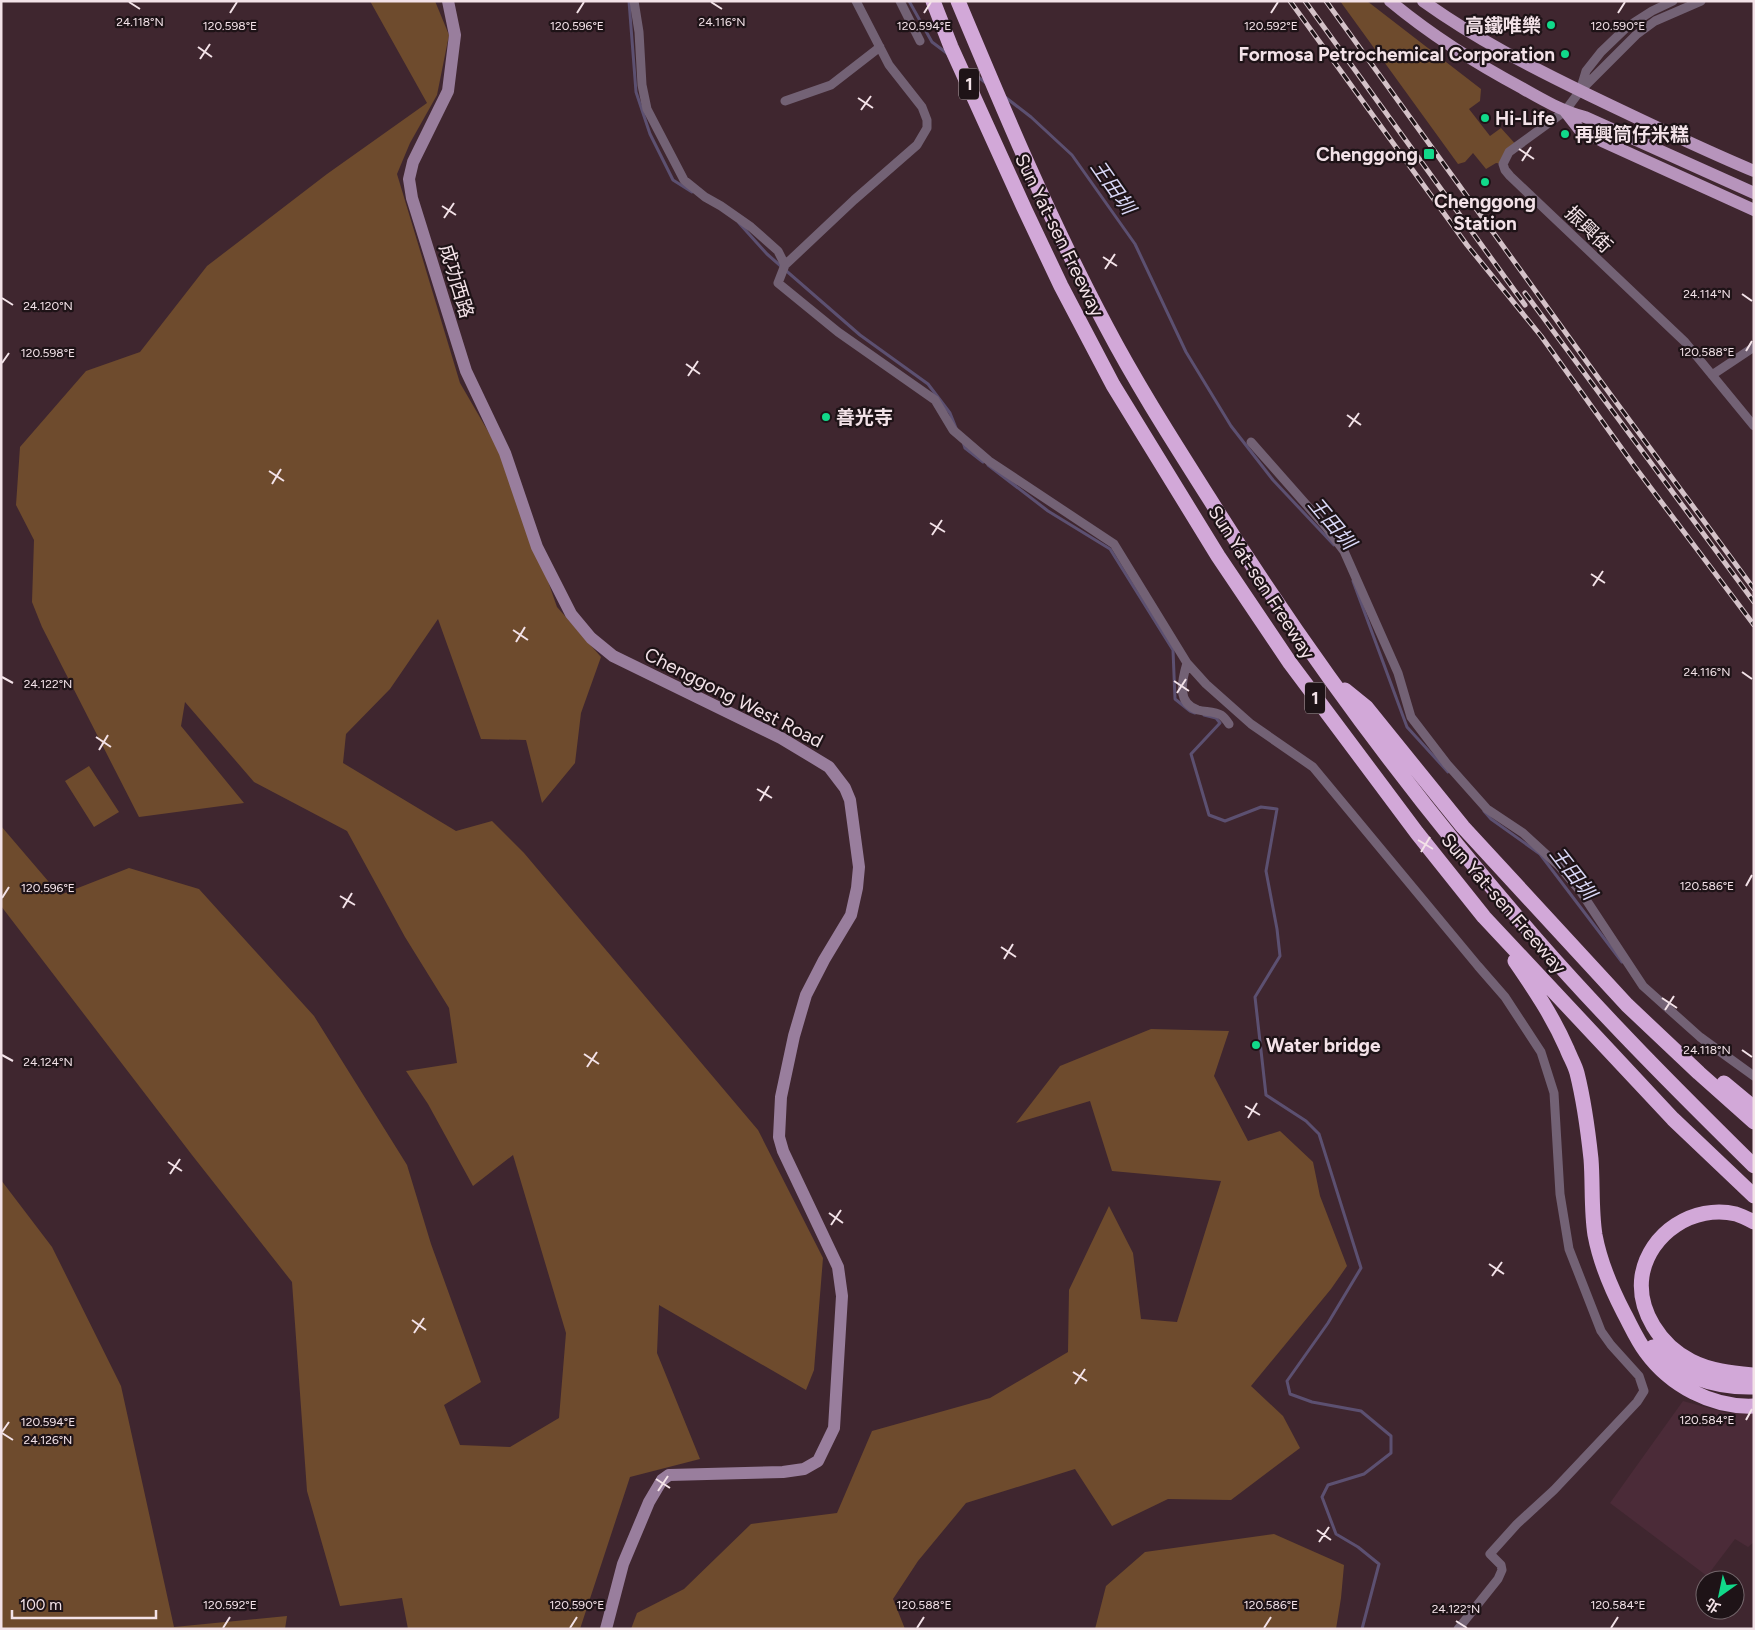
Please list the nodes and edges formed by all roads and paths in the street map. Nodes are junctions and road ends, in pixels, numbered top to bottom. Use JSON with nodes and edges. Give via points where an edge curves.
{"nodes":[{"id":1,"x":448,"y":1,"type":"edge"},
{"id":2,"x":634,"y":1,"type":"edge"},
{"id":3,"x":856,"y":1,"type":"edge"},
{"id":4,"x":900,"y":1,"type":"edge"},
{"id":5,"x":933,"y":1,"type":"edge"},
{"id":6,"x":958,"y":1,"type":"edge"},
{"id":7,"x":1390,"y":1,"type":"edge"},
{"id":8,"x":1423,"y":1,"type":"edge"},
{"id":9,"x":1673,"y":1,"type":"edge"},
{"id":10,"x":1701,"y":1,"type":"edge"},
{"id":11,"x":920,"y":41,"type":"dead end"},
{"id":12,"x":880,"y":47,"type":"junction"},
{"id":13,"x":1580,"y":91,"type":"junction"},
{"id":14,"x":785,"y":101,"type":"dead end"},
{"id":15,"x":1565,"y":111,"type":"junction"},
{"id":16,"x":1754,"y":171,"type":"edge"},
{"id":17,"x":1754,"y":194,"type":"edge"},
{"id":18,"x":1754,"y":210,"type":"edge"},
{"id":19,"x":784,"y":268,"type":"junction"},
{"id":20,"x":1754,"y":347,"type":"edge"},
{"id":21,"x":1712,"y":375,"type":"junction"},
{"id":22,"x":1754,"y":426,"type":"edge"},
{"id":23,"x":1251,"y":442,"type":"dead end"},
{"id":24,"x":1187,"y":663,"type":"junction"},
{"id":25,"x":1331,"y":679,"type":"junction"},
{"id":26,"x":1229,"y":724,"type":"dead end"},
{"id":27,"x":1484,"y":917,"type":"junction"},
{"id":28,"x":1569,"y":943,"type":"junction"},
{"id":29,"x":1754,"y":1076,"type":"edge"},
{"id":30,"x":1754,"y":1108,"type":"edge"},
{"id":31,"x":1754,"y":1122,"type":"edge"},
{"id":32,"x":1754,"y":1166,"type":"edge"},
{"id":33,"x":1754,"y":1196,"type":"edge"},
{"id":34,"x":1754,"y":1222,"type":"edge"},
{"id":35,"x":1628,"y":1320,"type":"junction"},
{"id":36,"x":1754,"y":1375,"type":"edge"},
{"id":37,"x":1754,"y":1387,"type":"edge"},
{"id":38,"x":1754,"y":1406,"type":"edge"},
{"id":39,"x":606,"y":1629,"type":"edge"},
{"id":40,"x":1458,"y":1629,"type":"edge"}],
"edges":[{"from":1,"to":39,"type":"street","name":"Chenggong West Road","via":[[455,35],[448,91],[413,162],[409,179],[412,198],[466,371],[504,453],[537,546],[571,614],[591,638],[613,656],[781,738],[829,767],[850,800],[859,867],[851,916],[806,996],[794,1036],[782,1097],[779,1137],[838,1267],[842,1296],[834,1428],[818,1461],[804,1469],[670,1474],[662,1480],[649,1502],[623,1564]]},
{"from":2,"to":19,"type":"street","via":[[647,109],[684,180],[751,227],[778,252]]},
{"from":3,"to":12,"type":"street"},
{"from":4,"to":11,"type":"street"},
{"from":5,"to":27,"type":"highway","name":"Sun Yat-sen Freeway","number":"1","via":[[1061,286],[1113,385],[1218,556],[1290,663]]},
{"from":6,"to":25,"type":"highway","name":"Sun Yat-sen Freeway","number":"1","via":[[1010,126],[1076,268],[1134,376],[1246,558]]},
{"from":7,"to":15,"type":"main road","via":[[1479,65]]},
{"from":8,"to":13,"type":"main road","via":[[1520,61]]},
{"from":9,"to":13,"type":"street","via":[[1627,28],[1601,52],[1586,71]]},
{"from":10,"to":13,"type":"street","via":[[1655,21],[1636,35]]},
{"from":12,"to":14,"type":"street","via":[[831,85]]},
{"from":12,"to":19,"type":"street","via":[[889,65],[922,107],[927,128],[917,144]]},
{"from":13,"to":15,"type":"street"},
{"from":13,"to":16,"type":"main road"},
{"from":15,"to":17,"type":"main road","via":[[1585,117]]},
{"from":15,"to":18,"type":"main road","via":[[1578,129]]},
{"from":15,"to":21,"type":"street","name":"振興街","via":[[1509,152],[1503,164],[1505,170],[1685,342]]},
{"from":19,"to":24,"type":"street","via":[[778,283],[838,332],[934,400],[953,430],[989,461],[1114,544]]},
{"from":20,"to":21,"type":"street"},
{"from":21,"to":22,"type":"street","name":"振興街"},
{"from":23,"to":29,"type":"street","via":[[1344,551],[1398,672],[1411,717],[1447,764],[1487,809],[1523,833],[1560,867],[1581,892],[1643,986],[1700,1038]]},
{"from":24,"to":26,"type":"street","via":[[1182,681],[1187,704],[1198,710],[1220,714]]},
{"from":24,"to":40,"type":"street","via":[[1251,724],[1314,767],[1506,997],[1540,1052],[1554,1093],[1560,1194],[1569,1249],[1602,1331],[1639,1376],[1644,1391],[1554,1490],[1490,1554],[1501,1565],[1498,1580]]},
{"from":25,"to":28,"type":"highway","via":[[1366,707],[1463,827]]},
{"from":25,"to":32,"type":"highway","name":"Sun Yat-sen Freeway","number":"1","via":[[1399,772],[1537,940]]},
{"from":27,"to":33,"type":"highway","name":"Sun Yat-sen Freeway","number":"1","via":[[1673,1119]]},
{"from":27,"to":35,"type":"highway","via":[[1550,1014],[1576,1071],[1591,1160],[1595,1234],[1602,1262]]},
{"from":28,"to":30,"type":"highway"},
{"from":28,"to":31,"type":"highway","via":[[1627,1005]]},
{"from":34,"to":36,"type":"highway","via":[[1736,1214],[1708,1212],[1689,1217],[1670,1229],[1655,1245],[1647,1260],[1642,1294],[1650,1319],[1663,1340],[1674,1350],[1710,1368]]},
{"from":35,"to":37,"type":"highway","via":[[1664,1359],[1688,1375],[1716,1385]]},
{"from":35,"to":38,"type":"highway","via":[[1645,1351],[1662,1371],[1680,1384],[1701,1396]]}]}
